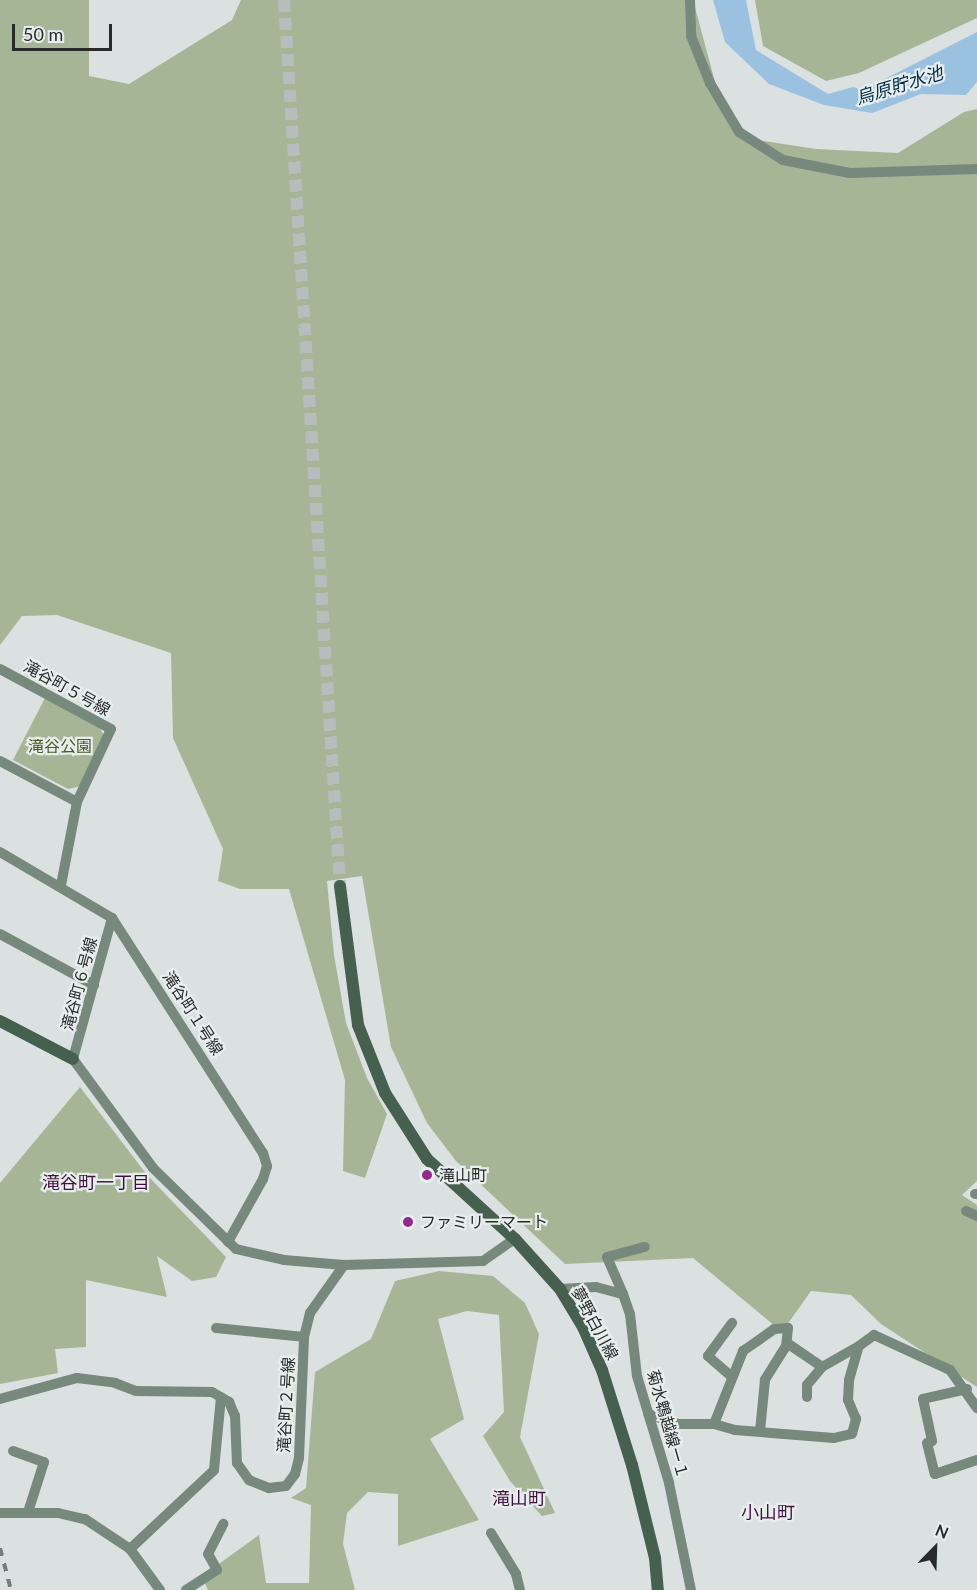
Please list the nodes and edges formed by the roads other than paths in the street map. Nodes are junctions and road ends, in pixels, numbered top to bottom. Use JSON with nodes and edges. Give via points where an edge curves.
{"nodes":[{"id":1,"x":690,"y":0,"type":"edge"},
{"id":2,"x":977,"y":169,"type":"edge"},
{"id":3,"x":0,"y":669,"type":"edge"},
{"id":4,"x":0,"y":761,"type":"edge"},
{"id":5,"x":76,"y":802,"type":"junction"},
{"id":6,"x":0,"y":852,"type":"edge"},
{"id":7,"x":61,"y":885,"type":"junction"},
{"id":8,"x":340,"y":886,"type":"tunnel mouth"},
{"id":9,"x":112,"y":918,"type":"junction"},
{"id":10,"x":0,"y":934,"type":"edge"},
{"id":11,"x":94,"y":985,"type":"junction"},
{"id":12,"x":0,"y":1021,"type":"edge"},
{"id":13,"x":74,"y":1059,"type":"junction"},
{"id":14,"x":966,"y":1211,"type":"dead end"},
{"id":15,"x":977,"y":1216,"type":"edge"},
{"id":16,"x":515,"y":1239,"type":"junction"},
{"id":17,"x":228,"y":1242,"type":"junction"},
{"id":18,"x":645,"y":1247,"type":"dead end"},
{"id":19,"x":344,"y":1265,"type":"junction"},
{"id":20,"x":560,"y":1289,"type":"junction"},
{"id":21,"x":623,"y":1294,"type":"junction"},
{"id":22,"x":732,"y":1323,"type":"dead end"},
{"id":23,"x":216,"y":1328,"type":"dead end"},
{"id":24,"x":304,"y":1336,"type":"junction"},
{"id":25,"x":787,"y":1343,"type":"junction"},
{"id":26,"x":859,"y":1346,"type":"junction"},
{"id":27,"x":822,"y":1367,"type":"junction"},
{"id":28,"x":732,"y":1377,"type":"junction"},
{"id":29,"x":966,"y":1389,"type":"junction"},
{"id":30,"x":221,"y":1397,"type":"junction"},
{"id":31,"x":807,"y":1397,"type":"dead end"},
{"id":32,"x":0,"y":1399,"type":"edge"},
{"id":33,"x":977,"y":1408,"type":"edge"},
{"id":34,"x":648,"y":1414,"type":"junction"},
{"id":35,"x":714,"y":1424,"type":"junction"},
{"id":36,"x":760,"y":1431,"type":"junction"},
{"id":37,"x":13,"y":1451,"type":"dead end"},
{"id":38,"x":977,"y":1460,"type":"edge"},
{"id":39,"x":28,"y":1512,"type":"junction"},
{"id":40,"x":0,"y":1513,"type":"edge"},
{"id":41,"x":223,"y":1524,"type":"dead end"},
{"id":42,"x":490,"y":1533,"type":"dead end"},
{"id":43,"x":130,"y":1549,"type":"junction"},
{"id":44,"x":160,"y":1590,"type":"edge"},
{"id":45,"x":186,"y":1590,"type":"edge"},
{"id":46,"x":520,"y":1590,"type":"edge"},
{"id":47,"x":658,"y":1590,"type":"edge"},
{"id":48,"x":690,"y":1590,"type":"edge"}],
"edges":[{"from":1,"to":2,"type":"street","via":[[691,36],[710,83],[739,132],[783,160],[850,172]]},
{"from":3,"to":5,"type":"street","name":"滝谷町５号線","via":[[111,729]]},
{"from":4,"to":5,"type":"street"},
{"from":5,"to":7,"type":"street"},
{"from":6,"to":7,"type":"street","name":"滝谷町１号線"},
{"from":7,"to":9,"type":"street","name":"滝谷町１号線"},
{"from":8,"to":16,"type":"street","name":"夢野白川線","via":[[358,1024],[385,1093],[427,1159]]},
{"from":9,"to":11,"type":"street","name":"滝谷町６号線"},
{"from":9,"to":17,"type":"street","name":"滝谷町１号線","via":[[263,1153],[267,1166],[262,1179]]},
{"from":10,"to":11,"type":"street"},
{"from":11,"to":13,"type":"street","name":"滝谷町６号線"},
{"from":12,"to":13,"type":"street"},
{"from":13,"to":17,"type":"street","via":[[153,1168]]},
{"from":14,"to":15,"type":"street"},
{"from":16,"to":19,"type":"street","via":[[483,1261]]},
{"from":16,"to":20,"type":"street","name":"夢野白川線"},
{"from":17,"to":19,"type":"street","via":[[236,1249],[284,1260]]},
{"from":18,"to":21,"type":"street","name":"菊水鵯越線ー１","via":[[607,1257]]},
{"from":19,"to":24,"type":"street","name":"滝谷町２号線","via":[[310,1313]]},
{"from":20,"to":21,"type":"street","via":[[596,1287]]},
{"from":20,"to":47,"type":"street","name":"夢野白川線","via":[[602,1370],[635,1477],[655,1558]]},
{"from":21,"to":34,"type":"street","name":"菊水鵯越線ー１","via":[[630,1314],[637,1376]]},
{"from":22,"to":28,"type":"street","via":[[708,1359]]},
{"from":23,"to":24,"type":"street"},
{"from":24,"to":30,"type":"street","name":"滝谷町２号線","via":[[298,1458],[295,1474],[286,1485],[269,1488],[249,1480],[237,1463],[234,1416],[229,1402]]},
{"from":25,"to":27,"type":"street"},
{"from":25,"to":28,"type":"street","via":[[788,1328],[774,1329],[742,1351]]},
{"from":25,"to":36,"type":"street","via":[[765,1380]]},
{"from":26,"to":27,"type":"street"},
{"from":26,"to":29,"type":"street","via":[[874,1335],[950,1370]]},
{"from":26,"to":36,"type":"street","via":[[849,1380],[848,1400],[856,1419],[852,1434],[834,1437]]},
{"from":27,"to":31,"type":"street","via":[[807,1385]]},
{"from":28,"to":35,"type":"street"},
{"from":29,"to":33,"type":"street"},
{"from":29,"to":38,"type":"street","via":[[922,1399],[932,1441],[927,1443],[935,1474]]},
{"from":30,"to":32,"type":"street","via":[[212,1392],[136,1391],[115,1383],[77,1378]]},
{"from":30,"to":43,"type":"street","via":[[214,1470]]},
{"from":34,"to":35,"type":"street","via":[[678,1424]]},
{"from":34,"to":48,"type":"street","name":"菊水鵯越線ー１","via":[[669,1483]]},
{"from":35,"to":36,"type":"street"},
{"from":37,"to":39,"type":"street","via":[[44,1462]]},
{"from":39,"to":40,"type":"street"},
{"from":39,"to":43,"type":"street","via":[[85,1519]]},
{"from":41,"to":45,"type":"street","via":[[208,1554],[217,1570]]},
{"from":42,"to":46,"type":"street","via":[[516,1575]]},
{"from":43,"to":44,"type":"street"}]}
